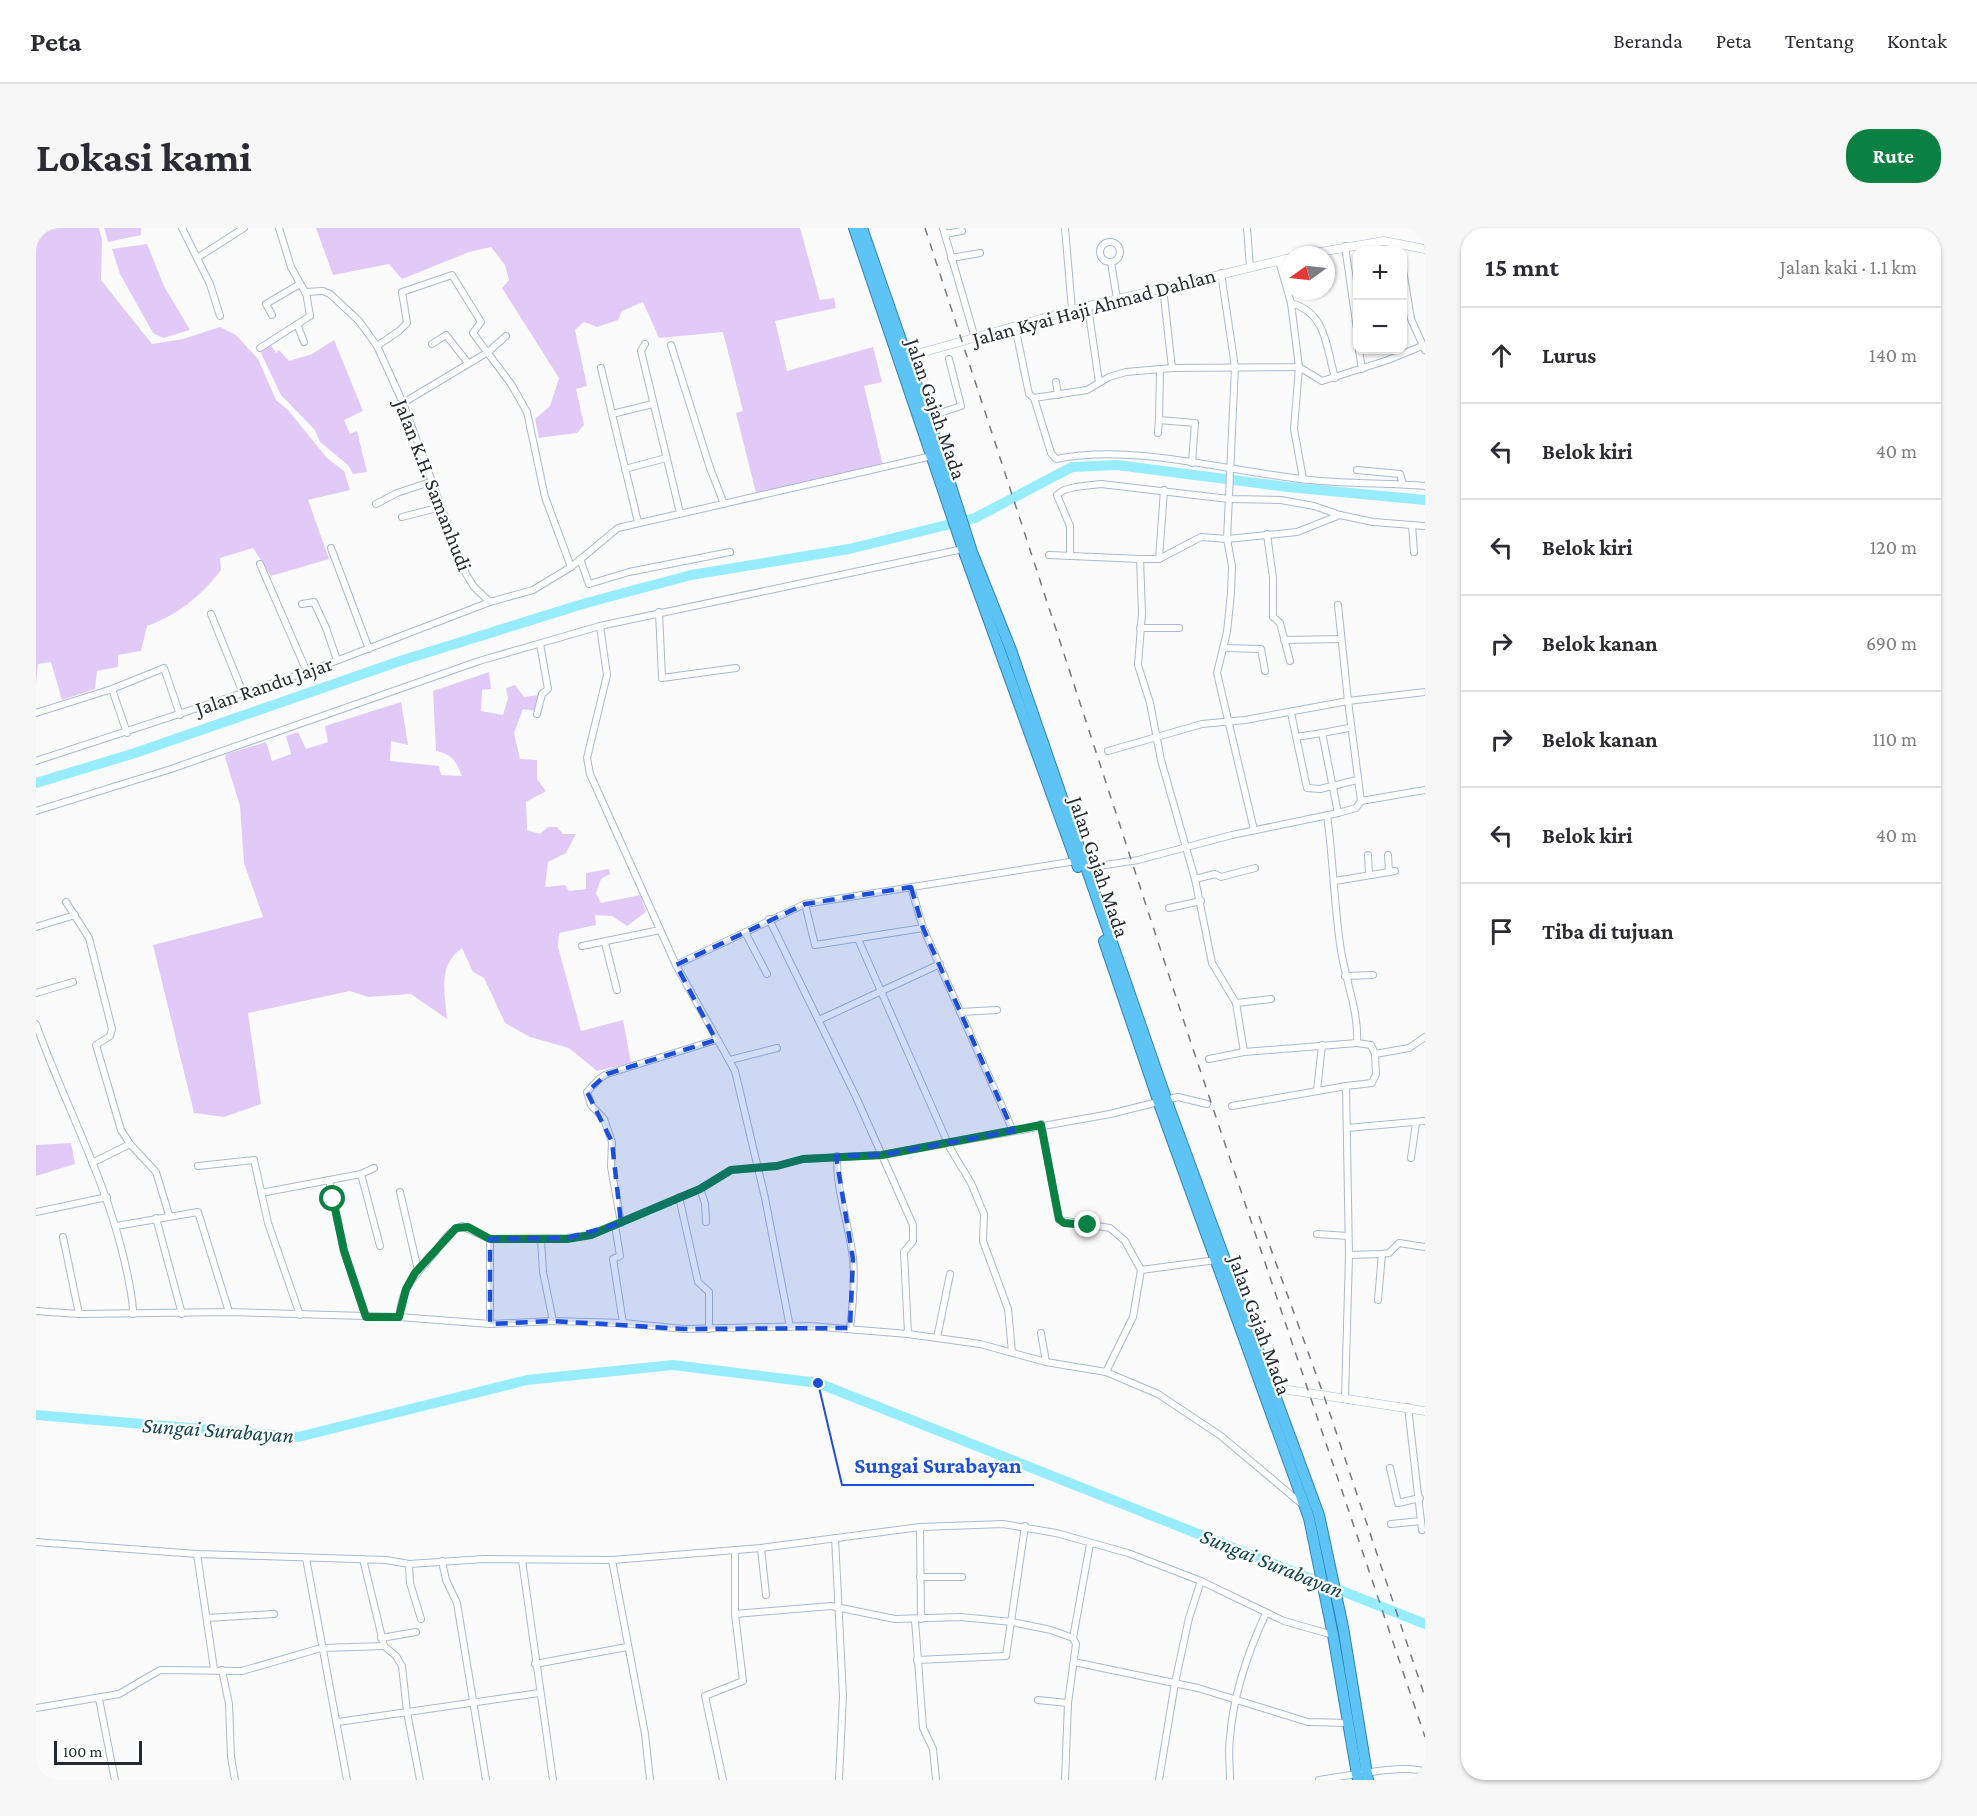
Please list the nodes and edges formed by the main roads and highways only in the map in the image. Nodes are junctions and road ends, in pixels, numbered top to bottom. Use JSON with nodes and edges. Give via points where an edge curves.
{"nodes":[{"id":1,"x":854,"y":228,"type":"edge"},
{"id":2,"x":862,"y":228,"type":"edge"},
{"id":3,"x":882,"y":298,"type":"junction"},
{"id":4,"x":903,"y":358,"type":"junction"},
{"id":5,"x":955,"y":510,"type":"junction"},
{"id":6,"x":963,"y":536,"type":"junction"},
{"id":7,"x":1164,"y":1107,"type":"junction"},
{"id":8,"x":1268,"y":1388,"type":"junction"},
{"id":9,"x":1312,"y":1514,"type":"junction"},
{"id":10,"x":1362,"y":1777,"type":"edge"}],
"edges":[{"from":1,"to":3,"type":"highway","name":"Jalan Gajah Mada"},
{"from":2,"to":3,"type":"highway","name":"Jalan Gajah Mada"},
{"from":3,"to":4,"type":"highway","name":"Jalan Gajah Mada"},
{"from":4,"to":5,"type":"highway","name":"Jalan Gajah Mada","via":[[932,456]]},
{"from":4,"to":5,"type":"highway","name":"Jalan Gajah Mada","via":[[928,417]]},
{"from":5,"to":6,"type":"highway","name":"Jalan Gajah Mada"},
{"from":6,"to":7,"type":"highway","name":"Jalan Gajah Mada","via":[[1011,650]]},
{"from":6,"to":7,"type":"highway","name":"Jalan Gajah Mada","via":[[963,549]]},
{"from":7,"to":8,"type":"highway","name":"Jalan Gajah Mada"},
{"from":7,"to":8,"type":"highway","name":"Jalan Gajah Mada","via":[[1216,1260]]},
{"from":8,"to":9,"type":"highway","name":"Jalan Gajah Mada"},
{"from":9,"to":10,"type":"highway"},
{"from":9,"to":10,"type":"highway","via":[[1343,1626]]}]}
